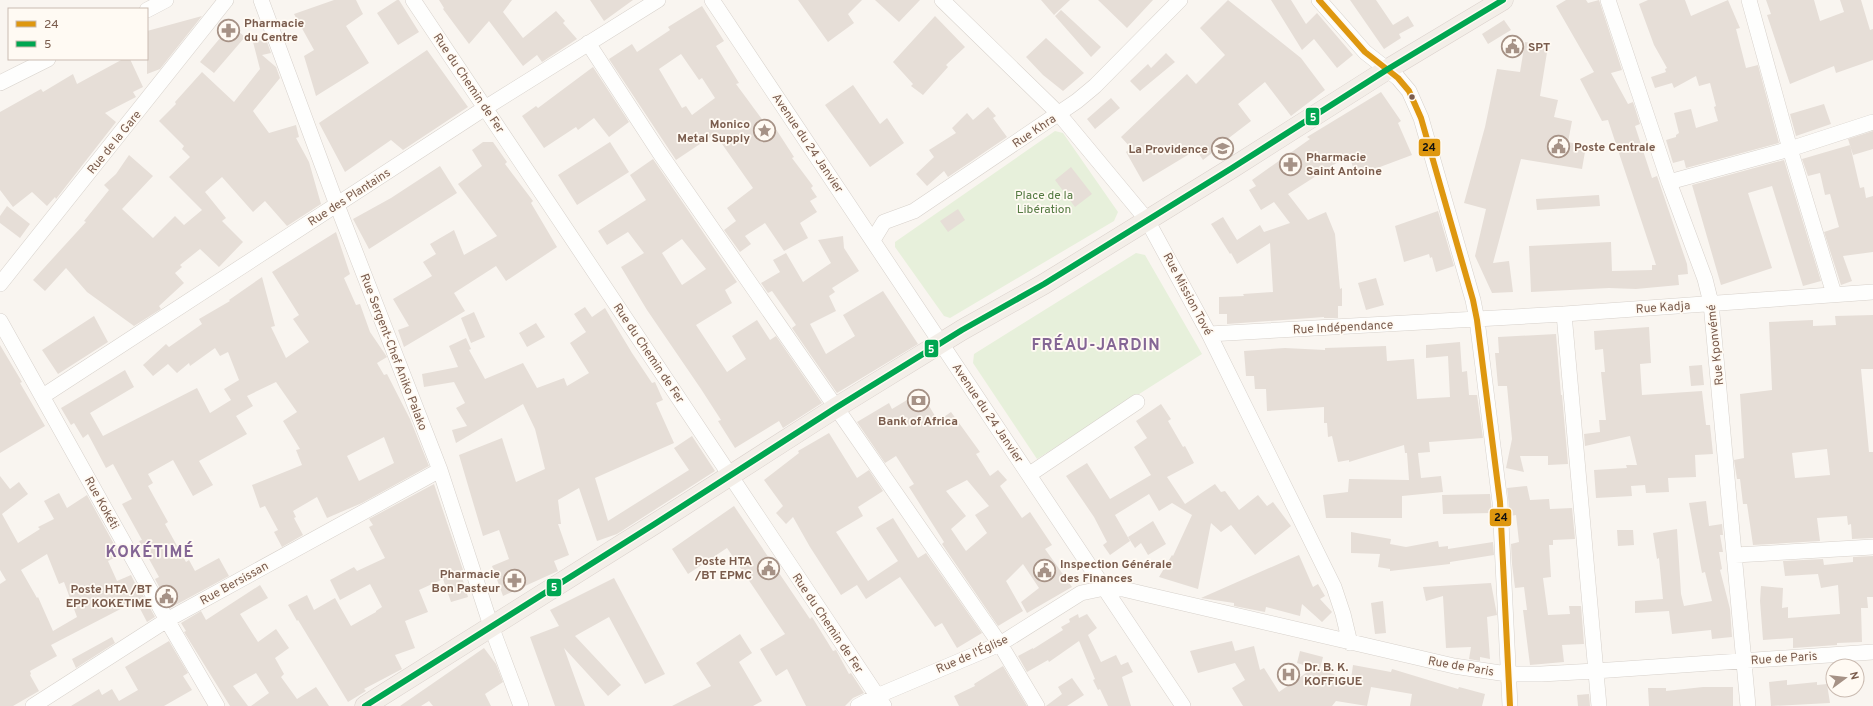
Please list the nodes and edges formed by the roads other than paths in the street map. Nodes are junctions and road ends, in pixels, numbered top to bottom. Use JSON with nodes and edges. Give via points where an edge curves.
{"nodes":[{"id":1,"x":166,"y":0,"type":"edge"},
{"id":2,"x":216,"y":0,"type":"edge"},
{"id":3,"x":226,"y":0,"type":"edge"},
{"id":4,"x":261,"y":0,"type":"edge"},
{"id":5,"x":413,"y":0,"type":"edge"},
{"id":6,"x":658,"y":0,"type":"edge"},
{"id":7,"x":712,"y":0,"type":"edge"},
{"id":8,"x":942,"y":0,"type":"edge"},
{"id":9,"x":1180,"y":0,"type":"edge"},
{"id":10,"x":1319,"y":0,"type":"edge"},
{"id":11,"x":1503,"y":0,"type":"edge"},
{"id":12,"x":1608,"y":0,"type":"edge"},
{"id":13,"x":1749,"y":0,"type":"edge"},
{"id":14,"x":148,"y":9,"type":"edge"},
{"id":15,"x":214,"y":17,"type":"junction"},
{"id":16,"x":588,"y":43,"type":"junction"},
{"id":17,"x":46,"y":60,"type":"edge"},
{"id":18,"x":1388,"y":69,"type":"junction"},
{"id":19,"x":0,"y":83,"type":"edge"},
{"id":20,"x":485,"y":108,"type":"junction"},
{"id":21,"x":1060,"y":114,"type":"junction"},
{"id":22,"x":1873,"y":122,"type":"edge"},
{"id":23,"x":1790,"y":150,"type":"junction"},
{"id":24,"x":1669,"y":182,"type":"junction"},
{"id":25,"x":337,"y":204,"type":"junction"},
{"id":26,"x":1148,"y":220,"type":"junction"},
{"id":27,"x":873,"y":240,"type":"junction"},
{"id":28,"x":0,"y":284,"type":"edge"},
{"id":29,"x":1873,"y":292,"type":"edge"},
{"id":30,"x":1834,"y":294,"type":"junction"},
{"id":31,"x":1711,"y":303,"type":"junction"},
{"id":32,"x":1564,"y":314,"type":"junction"},
{"id":33,"x":1477,"y":320,"type":"junction"},
{"id":34,"x":0,"y":321,"type":"edge"},
{"id":35,"x":1209,"y":334,"type":"junction"},
{"id":36,"x":941,"y":343,"type":"junction"},
{"id":37,"x":43,"y":396,"type":"junction"},
{"id":38,"x":1136,"y":402,"type":"dead end"},
{"id":39,"x":837,"y":407,"type":"junction"},
{"id":40,"x":440,"y":470,"type":"junction"},
{"id":41,"x":1030,"y":474,"type":"junction"},
{"id":42,"x":730,"y":476,"type":"junction"},
{"id":43,"x":1873,"y":547,"type":"edge"},
{"id":44,"x":1735,"y":556,"type":"junction"},
{"id":45,"x":1105,"y":588,"type":"junction"},
{"id":46,"x":166,"y":620,"type":"junction"},
{"id":47,"x":491,"y":626,"type":"junction"},
{"id":48,"x":1350,"y":643,"type":"junction"},
{"id":49,"x":1000,"y":644,"type":"junction"},
{"id":50,"x":1873,"y":652,"type":"edge"},
{"id":51,"x":1744,"y":661,"type":"junction"},
{"id":52,"x":1595,"y":671,"type":"junction"},
{"id":53,"x":1508,"y":674,"type":"junction"},
{"id":54,"x":881,"y":701,"type":"edge"},
{"id":55,"x":33,"y":706,"type":"edge"},
{"id":56,"x":217,"y":706,"type":"edge"},
{"id":57,"x":364,"y":706,"type":"edge"},
{"id":58,"x":521,"y":706,"type":"edge"},
{"id":59,"x":858,"y":706,"type":"edge"},
{"id":60,"x":1037,"y":706,"type":"edge"},
{"id":61,"x":1183,"y":706,"type":"edge"},
{"id":62,"x":1510,"y":706,"type":"edge"},
{"id":63,"x":1598,"y":706,"type":"edge"},
{"id":64,"x":1748,"y":706,"type":"edge"}],
"edges":[{"from":1,"to":14,"type":"street"},
{"from":2,"to":15,"type":"street"},
{"from":3,"to":15,"type":"street","name":"Rue de la Gare"},
{"from":4,"to":25,"type":"street","name":"Rue Sergent-Chef Aniko Palako"},
{"from":5,"to":20,"type":"street","name":"Rue du Chemin de Fer"},
{"from":6,"to":16,"type":"street","name":"Rue des Plantains"},
{"from":7,"to":27,"type":"street","name":"Avenue du 24 Janvier"},
{"from":8,"to":21,"type":"street","name":"Rue Mission Tové"},
{"from":9,"to":21,"type":"street","name":"Rue Khra","via":[[1095,86]]},
{"from":10,"to":18,"type":"street","via":[[1365,52]]},
{"from":11,"to":18,"type":"main road"},
{"from":12,"to":24,"type":"street","name":"Rue Kponvémé"},
{"from":13,"to":23,"type":"street"},
{"from":15,"to":28,"type":"street","name":"Rue de la Gare"},
{"from":16,"to":20,"type":"street","name":"Rue des Plantains"},
{"from":16,"to":39,"type":"street","via":[[659,152]]},
{"from":17,"to":19,"type":"street"},
{"from":18,"to":26,"type":"main road"},
{"from":18,"to":33,"type":"street","via":[[1410,91],[1421,118]]},
{"from":20,"to":25,"type":"street","name":"Rue des Plantains"},
{"from":20,"to":42,"type":"street","name":"Rue du Chemin de Fer"},
{"from":21,"to":26,"type":"street","name":"Rue Mission Tové"},
{"from":21,"to":27,"type":"street","name":"Rue Khra","via":[[914,211],[884,222]]},
{"from":22,"to":23,"type":"street"},
{"from":23,"to":24,"type":"street"},
{"from":23,"to":30,"type":"street"},
{"from":24,"to":31,"type":"street","name":"Rue Kponvémé","via":[[1705,279]]},
{"from":25,"to":37,"type":"street","name":"Rue des Plantains"},
{"from":25,"to":40,"type":"street","name":"Rue Sergent-Chef Aniko Palako"},
{"from":26,"to":35,"type":"street","name":"Rue Mission Tové"},
{"from":26,"to":36,"type":"main road"},
{"from":27,"to":36,"type":"street","name":"Avenue du 24 Janvier"},
{"from":29,"to":30,"type":"street","name":"Rue Kadja"},
{"from":30,"to":31,"type":"street","name":"Rue Kadja"},
{"from":31,"to":32,"type":"street","name":"Rue Kadja"},
{"from":31,"to":44,"type":"street","name":"Rue Kponvémé"},
{"from":32,"to":33,"type":"street","name":"Rue Kadja"},
{"from":32,"to":52,"type":"street"},
{"from":33,"to":35,"type":"street","name":"Rue Indépendance"},
{"from":33,"to":53,"type":"street","via":[[1500,502]]},
{"from":34,"to":37,"type":"street","name":"Rue Kokéti"},
{"from":35,"to":48,"type":"street","name":"Rue Mission Tové","via":[[1334,587]]},
{"from":36,"to":39,"type":"main road"},
{"from":36,"to":41,"type":"street","name":"Avenue du 24 Janvier"},
{"from":37,"to":46,"type":"street","name":"Rue Kokéti"},
{"from":38,"to":41,"type":"street"},
{"from":39,"to":42,"type":"main road"},
{"from":39,"to":49,"type":"street"},
{"from":40,"to":46,"type":"street","name":"Rue Bersissan"},
{"from":40,"to":47,"type":"street","name":"Rue Sergent-Chef Aniko Palako"},
{"from":41,"to":45,"type":"street","name":"Avenue du 24 Janvier"},
{"from":42,"to":47,"type":"main road"},
{"from":42,"to":54,"type":"street","name":"Rue du Chemin de Fer"},
{"from":43,"to":44,"type":"street"},
{"from":44,"to":51,"type":"street","name":"Rue Kponvémé"},
{"from":45,"to":48,"type":"street","name":"Rue de Paris","via":[[1123,589]]},
{"from":45,"to":49,"type":"street","name":"Rue de l'Église","via":[[1081,593]]},
{"from":45,"to":61,"type":"street","name":"Avenue du 24 Janvier"},
{"from":46,"to":55,"type":"street","name":"Rue Bersissan"},
{"from":46,"to":56,"type":"street","name":"Rue Kokéti"},
{"from":47,"to":57,"type":"main road"},
{"from":47,"to":58,"type":"street","name":"Rue Sergent-Chef Aniko Palako"},
{"from":48,"to":53,"type":"street","name":"Rue de Paris","via":[[1454,666]]},
{"from":49,"to":54,"type":"street","name":"Rue de l'Église"},
{"from":49,"to":60,"type":"street"},
{"from":50,"to":51,"type":"street","name":"Rue de Paris"},
{"from":51,"to":52,"type":"street","name":"Rue de Paris"},
{"from":51,"to":64,"type":"street","name":"Rue Kponvémé"},
{"from":52,"to":53,"type":"street","name":"Rue de Paris"},
{"from":52,"to":63,"type":"street"},
{"from":53,"to":62,"type":"street"},
{"from":54,"to":59,"type":"street","name":"Rue de l'Église"}]}
